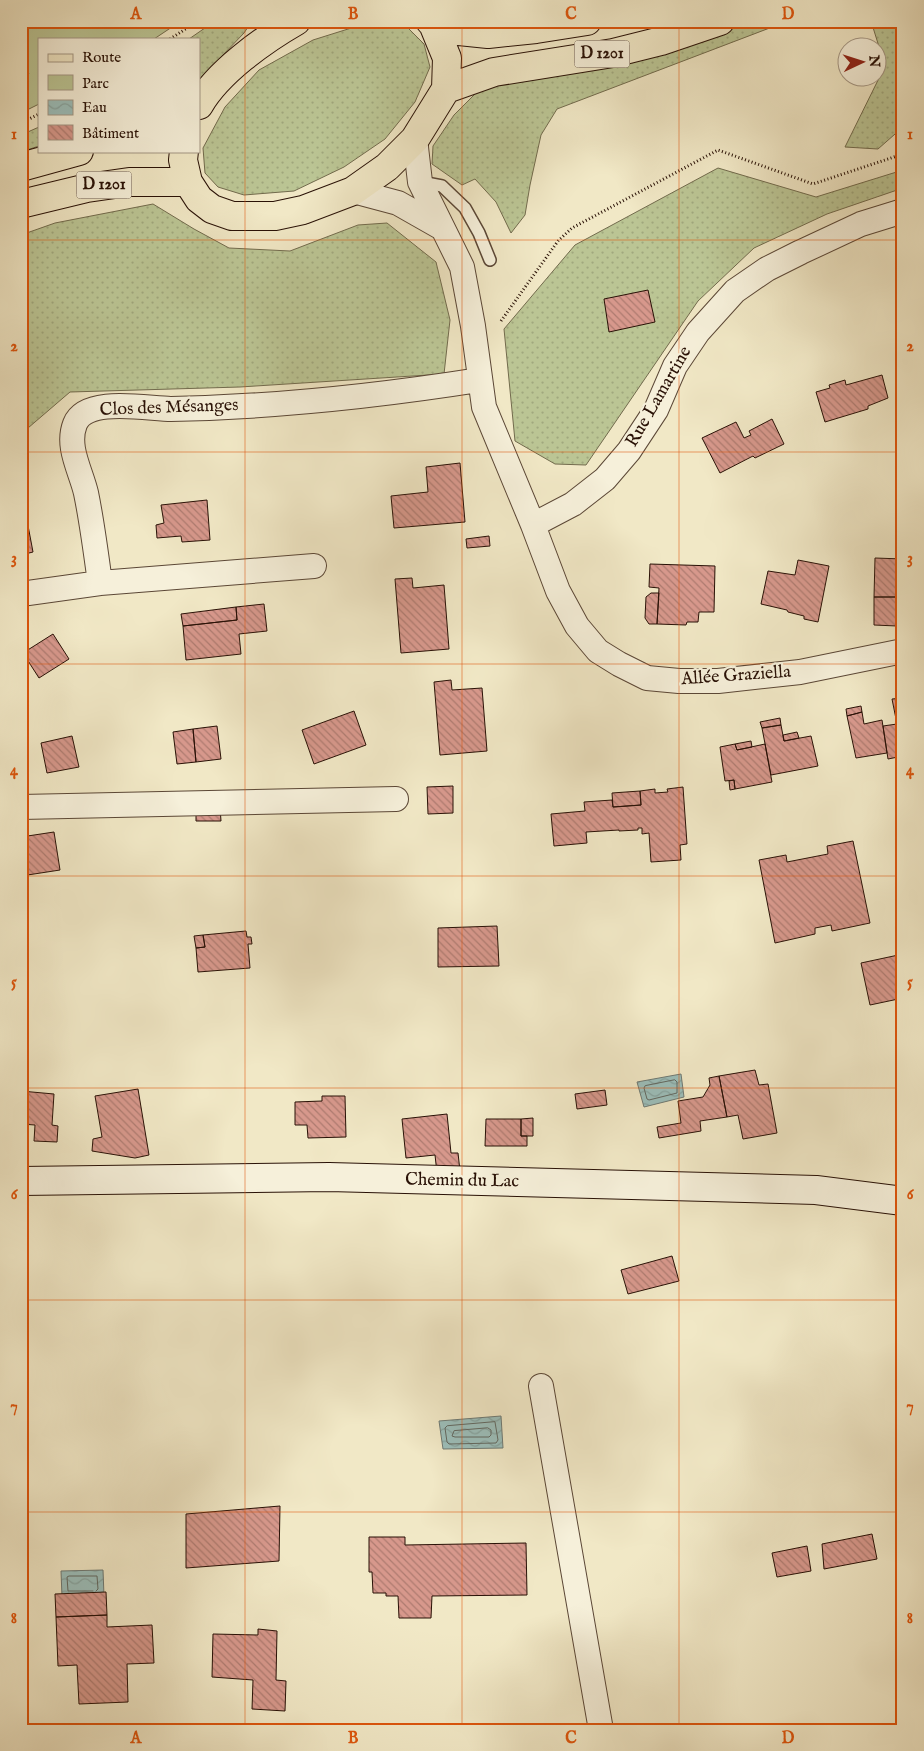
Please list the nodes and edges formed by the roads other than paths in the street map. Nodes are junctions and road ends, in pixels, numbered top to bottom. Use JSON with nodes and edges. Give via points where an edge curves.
{"nodes":[{"id":1,"x":296,"y":21,"type":"edge"},
{"id":2,"x":587,"y":21,"type":"edge"},
{"id":3,"x":720,"y":21,"type":"edge"},
{"id":4,"x":432,"y":23,"type":"edge"},
{"id":5,"x":446,"y":90,"type":"junction"},
{"id":6,"x":200,"y":103,"type":"edge"},
{"id":7,"x":414,"y":139,"type":"junction"},
{"id":8,"x":75,"y":152,"type":"edge"},
{"id":9,"x":184,"y":152,"type":"edge"},
{"id":10,"x":21,"y":167,"type":"edge"},
{"id":11,"x":188,"y":182,"type":"junction"},
{"id":12,"x":420,"y":182,"type":"junction"},
{"id":13,"x":353,"y":191,"type":"junction"},
{"id":14,"x":21,"y":204,"type":"edge"},
{"id":15,"x":903,"y":211,"type":"edge"},
{"id":16,"x":442,"y":228,"type":"junction"},
{"id":17,"x":490,"y":260,"type":"dead end"},
{"id":18,"x":479,"y":380,"type":"junction"},
{"id":19,"x":533,"y":525,"type":"junction"},
{"id":20,"x":314,"y":566,"type":"dead end"},
{"id":21,"x":100,"y":583,"type":"junction"},
{"id":22,"x":21,"y":594,"type":"edge"},
{"id":23,"x":903,"y":651,"type":"edge"},
{"id":24,"x":396,"y":798,"type":"dead end"},
{"id":25,"x":21,"y":807,"type":"edge"},
{"id":26,"x":21,"y":1181,"type":"edge"},
{"id":27,"x":903,"y":1201,"type":"edge"},
{"id":28,"x":541,"y":1386,"type":"dead end"},
{"id":29,"x":601,"y":1730,"type":"edge"}],
"edges":[{"from":1,"to":6,"type":"main road","via":[[220,76]]},
{"from":2,"to":4,"type":"main road","number":"D 1201","via":[[488,34]]},
{"from":3,"to":5,"type":"main road","number":"D 1201","via":[[613,52],[494,72]]},
{"from":4,"to":5,"type":"main road","via":[[447,58]]},
{"from":5,"to":7,"type":"main road"},
{"from":7,"to":12,"type":"street"},
{"from":7,"to":13,"type":"main road","via":[[388,168]]},
{"from":8,"to":10,"type":"main road","number":"D 1201"},
{"from":9,"to":11,"type":"main road"},
{"from":11,"to":13,"type":"main road","via":[[198,199],[212,209],[232,216],[275,216],[303,210]]},
{"from":11,"to":14,"type":"main road","number":"D 1201","via":[[129,182],[87,188]]},
{"from":12,"to":16,"type":"street"},
{"from":12,"to":17,"type":"lane","via":[[442,186],[465,208]]},
{"from":13,"to":16,"type":"street","via":[[398,203]]},
{"from":15,"to":19,"type":"street","name":"Rue Lamartine","via":[[861,224],[801,252],[734,291],[698,332],[675,366],[656,410],[629,451],[605,479],[573,504]]},
{"from":16,"to":18,"type":"street","via":[[462,267]]},
{"from":18,"to":19,"type":"street","via":[[484,407]]},
{"from":18,"to":21,"type":"street","name":"Clos des Mésanges","via":[[285,404],[201,408],[106,406],[87,411],[76,422],[72,440],[86,492]]},
{"from":19,"to":23,"type":"street","name":"Allée Graziella","via":[[558,591],[577,626],[598,651],[647,678],[718,681],[800,672]]},
{"from":20,"to":21,"type":"street"},
{"from":21,"to":22,"type":"street"},
{"from":24,"to":25,"type":"street"},
{"from":26,"to":27,"type":"street","name":"Chemin du Lac","via":[[328,1177],[816,1190]]},
{"from":28,"to":29,"type":"street"}]}
